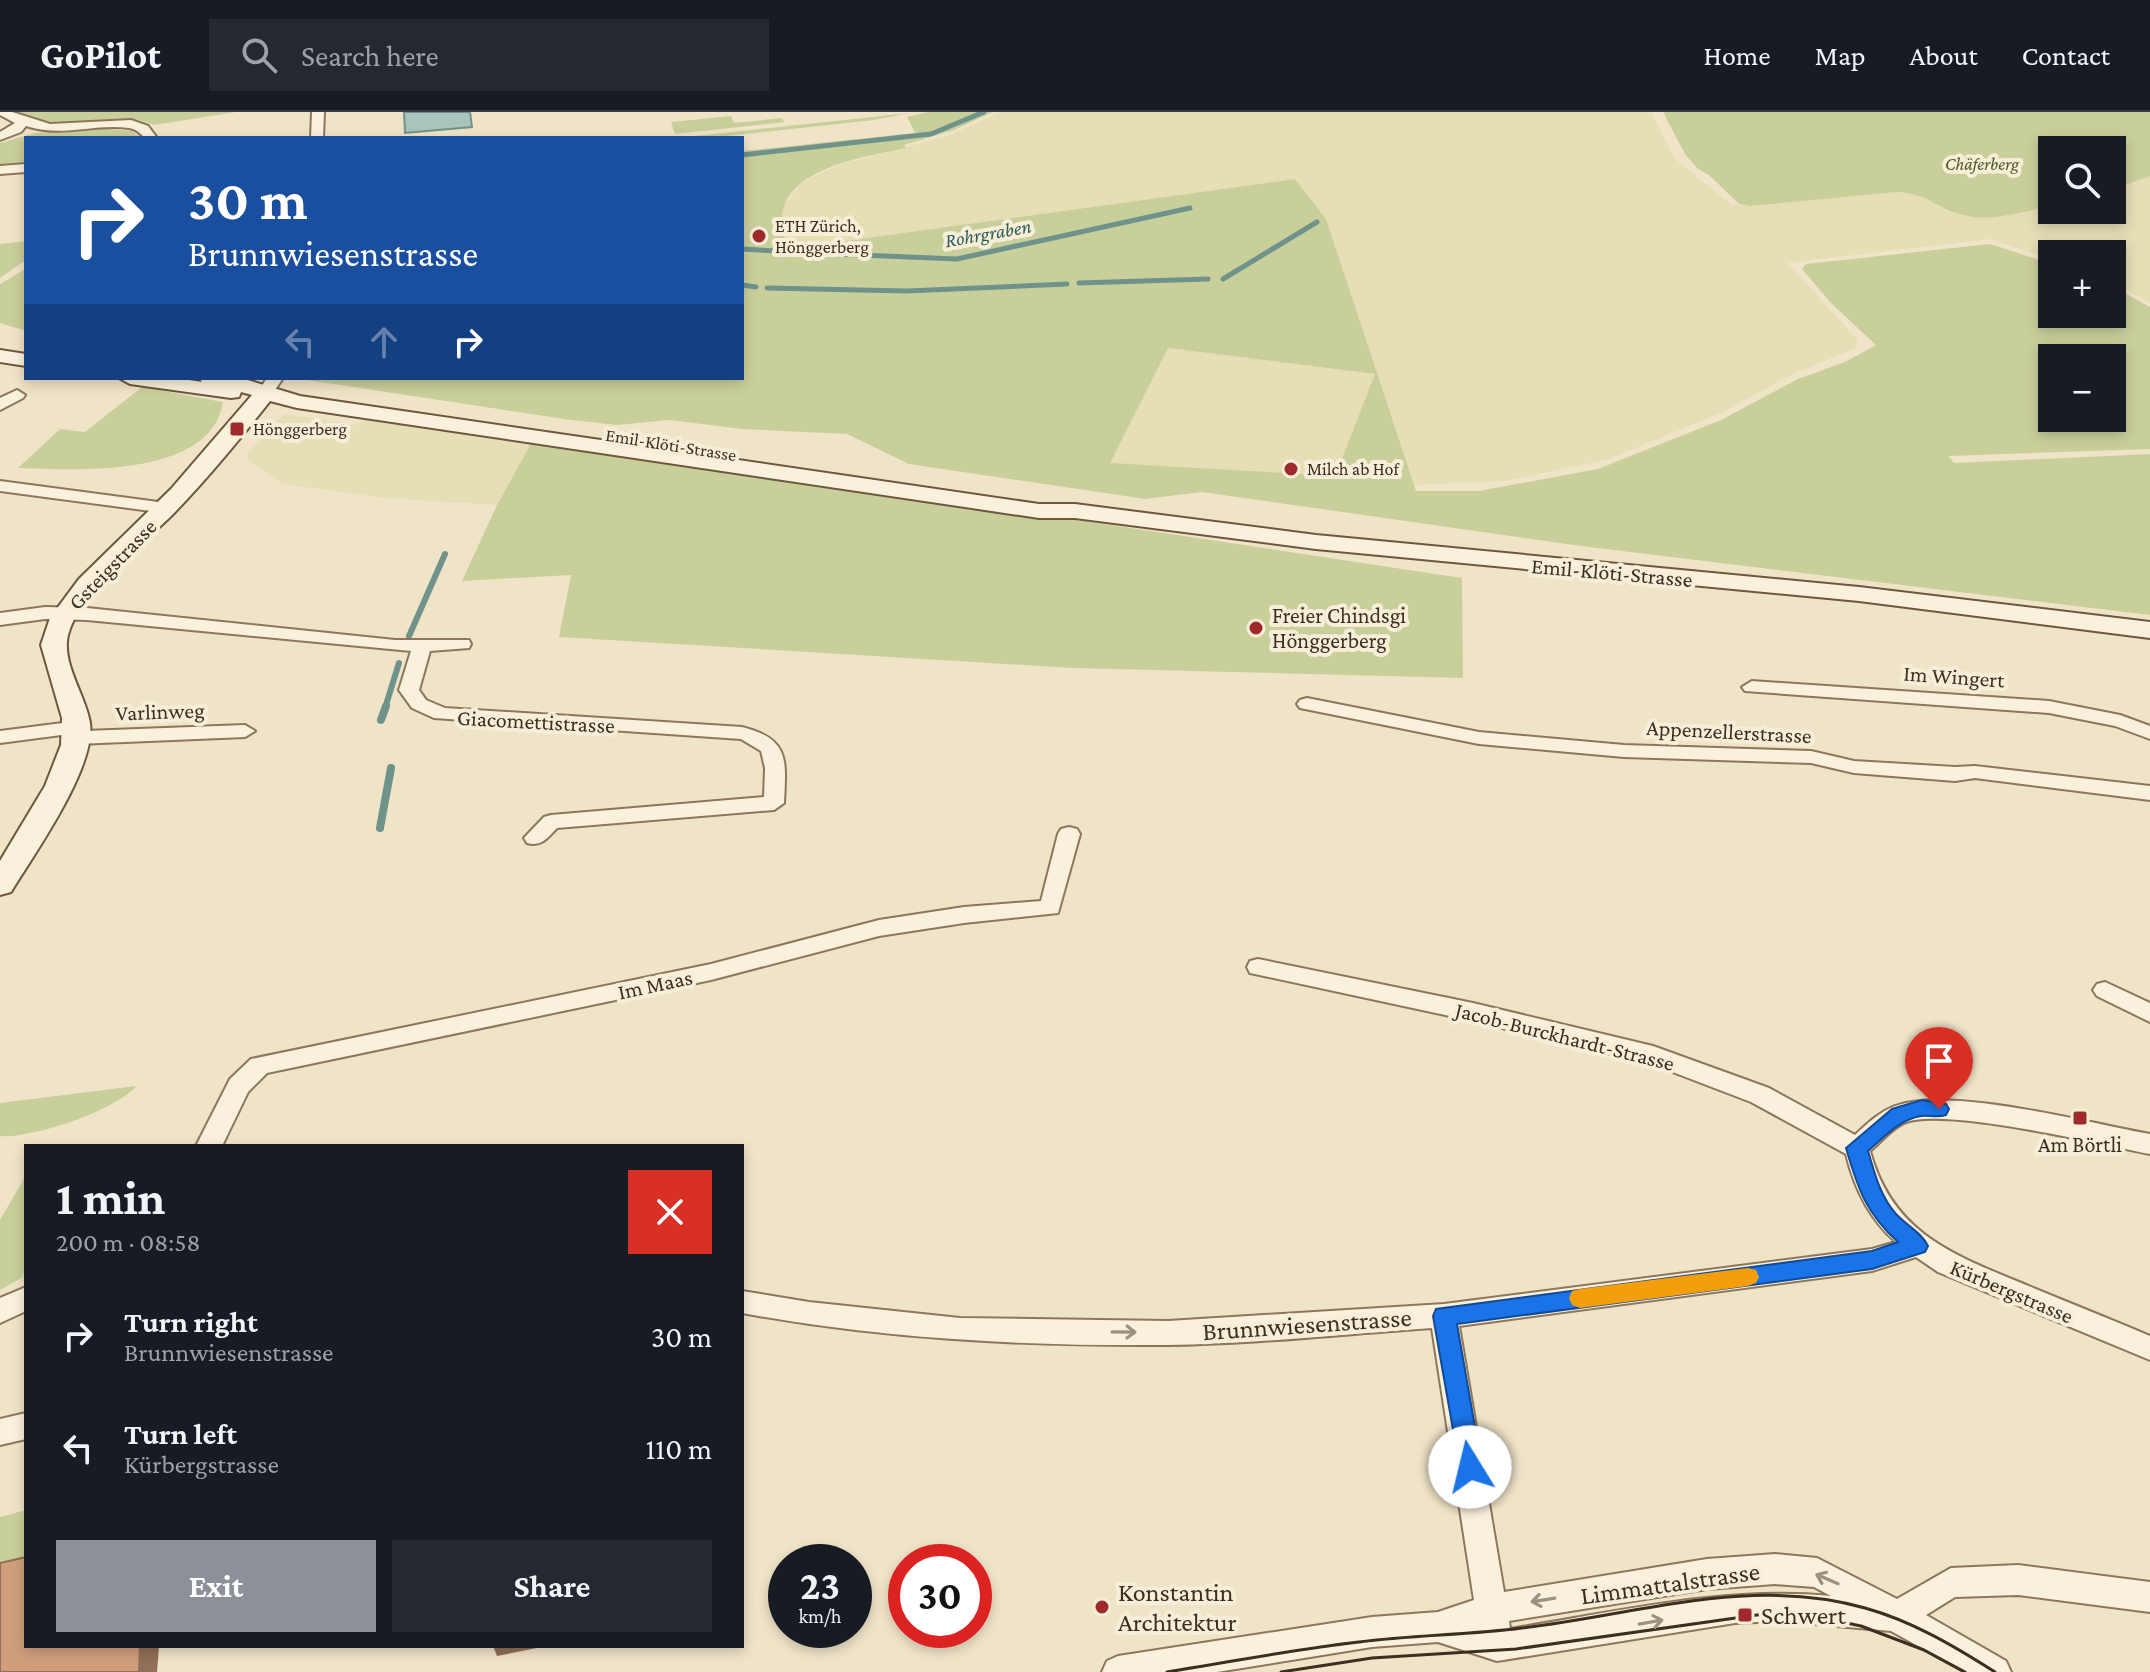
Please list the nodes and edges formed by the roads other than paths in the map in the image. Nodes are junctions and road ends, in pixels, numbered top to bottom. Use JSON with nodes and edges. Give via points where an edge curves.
{"nodes":[{"id":1,"x":3,"y":112,"type":"edge"},
{"id":2,"x":318,"y":112,"type":"edge"},
{"id":3,"x":22,"y":123,"type":"junction"},
{"id":4,"x":0,"y":136,"type":"edge"},
{"id":5,"x":149,"y":136,"type":"edge"},
{"id":6,"x":317,"y":136,"type":"edge"},
{"id":7,"x":24,"y":168,"type":"edge"},
{"id":8,"x":0,"y":170,"type":"edge"},
{"id":9,"x":0,"y":342,"type":"edge"},
{"id":10,"x":24,"y":347,"type":"edge"},
{"id":11,"x":0,"y":356,"type":"edge"},
{"id":12,"x":24,"y":360,"type":"edge"},
{"id":13,"x":143,"y":380,"type":"edge"},
{"id":14,"x":225,"y":380,"type":"edge"},
{"id":15,"x":270,"y":386,"type":"edge"},
{"id":16,"x":17,"y":395,"type":"dead end"},
{"id":17,"x":0,"y":405,"type":"edge"},
{"id":18,"x":0,"y":486,"type":"edge"},
{"id":19,"x":166,"y":508,"type":"junction"},
{"id":20,"x":65,"y":613,"type":"junction"},
{"id":21,"x":0,"y":619,"type":"edge"},
{"id":22,"x":2150,"y":630,"type":"edge"},
{"id":23,"x":462,"y":644,"type":"dead end"},
{"id":24,"x":422,"y":645,"type":"junction"},
{"id":25,"x":1752,"y":687,"type":"dead end"},
{"id":26,"x":1307,"y":704,"type":"dead end"},
{"id":27,"x":245,"y":731,"type":"dead end"},
{"id":28,"x":77,"y":732,"type":"junction"},
{"id":29,"x":2150,"y":733,"type":"edge"},
{"id":30,"x":0,"y":737,"type":"edge"},
{"id":31,"x":2150,"y":793,"type":"edge"},
{"id":32,"x":1069,"y":834,"type":"dead end"},
{"id":33,"x":535,"y":838,"type":"dead end"},
{"id":34,"x":0,"y":885,"type":"edge"},
{"id":35,"x":1258,"y":967,"type":"dead end"},
{"id":36,"x":2105,"y":990,"type":"dead end"},
{"id":37,"x":2150,"y":1013,"type":"edge"},
{"id":38,"x":210,"y":1144,"type":"edge"},
{"id":39,"x":2150,"y":1144,"type":"edge"},
{"id":40,"x":1857,"y":1148,"type":"junction"},
{"id":41,"x":1917,"y":1246,"type":"junction"},
{"id":42,"x":24,"y":1299,"type":"edge"},
{"id":43,"x":744,"y":1302,"type":"edge"},
{"id":44,"x":0,"y":1311,"type":"edge"},
{"id":45,"x":1444,"y":1316,"type":"junction"},
{"id":46,"x":2150,"y":1348,"type":"edge"},
{"id":47,"x":24,"y":1426,"type":"edge"},
{"id":48,"x":0,"y":1432,"type":"edge"},
{"id":49,"x":2150,"y":1597,"type":"edge"},
{"id":50,"x":1492,"y":1609,"type":"junction"},
{"id":51,"x":1895,"y":1617,"type":"junction"},
{"id":52,"x":1438,"y":1627,"type":"junction"},
{"id":53,"x":1497,"y":1646,"type":"junction"},
{"id":54,"x":1118,"y":1672,"type":"edge"},
{"id":55,"x":1995,"y":1672,"type":"edge"}],
"edges":[{"from":1,"to":3,"type":"street"},
{"from":2,"to":6,"type":"street"},
{"from":3,"to":4,"type":"street"},
{"from":3,"to":5,"type":"street","via":[[56,129],[131,124]]},
{"from":7,"to":8,"type":"street"},
{"from":9,"to":10,"type":"street"},
{"from":11,"to":12,"type":"street"},
{"from":13,"to":15,"type":"street","name":"Emil-Klöti-Strasse","via":[[216,391]]},
{"from":14,"to":15,"type":"street","name":"Emil-Klöti-Strasse"},
{"from":15,"to":19,"type":"street","name":"Gsteigstrasse"},
{"from":15,"to":22,"type":"street","name":"Emil-Klöti-Strasse","via":[[297,402],[1039,511],[1873,596]]},
{"from":16,"to":17,"type":"street"},
{"from":18,"to":19,"type":"street","name":"Gsteigstrasse"},
{"from":19,"to":20,"type":"street","name":"Gsteigstrasse"},
{"from":20,"to":21,"type":"street"},
{"from":20,"to":24,"type":"street"},
{"from":20,"to":28,"type":"street","name":"Gsteigstrasse","via":[[54,638],[55,653]]},
{"from":23,"to":24,"type":"street"},
{"from":24,"to":33,"type":"street","name":"Giacomettistrasse","via":[[409,690],[419,704],[441,714],[742,733],[763,739],[774,753],[774,803],[551,822]]},
{"from":25,"to":29,"type":"street","name":"Im Wingert","via":[[2049,707],[2120,721]]},
{"from":26,"to":31,"type":"street","name":"Appenzellerstrasse","via":[[1479,738],[1624,751],[1811,757],[1854,767],[1975,772]]},
{"from":27,"to":28,"type":"street","name":"Varlinweg"},
{"from":28,"to":30,"type":"street","name":"Varlinweg"},
{"from":28,"to":34,"type":"street","via":[[52,799]]},
{"from":32,"to":38,"type":"street","name":"Im Maas","via":[[1050,908],[879,928],[711,972],[260,1065],[239,1086]]},
{"from":35,"to":40,"type":"street","name":"Jacob-Burckhardt-Strasse","via":[[1653,1055],[1760,1095]]},
{"from":36,"to":37,"type":"street"},
{"from":39,"to":40,"type":"street","via":[[1922,1108],[1899,1114]]},
{"from":40,"to":41,"type":"street","name":"Kürbergstrasse","via":[[1871,1196]]},
{"from":41,"to":45,"type":"street","name":"Brunnwiesenstrasse","via":[[1872,1260]]},
{"from":41,"to":46,"type":"street","name":"Kürbergstrasse","via":[[1947,1264]]},
{"from":42,"to":44,"type":"street"},
{"from":43,"to":45,"type":"street","name":"Brunnwiesenstrasse","one_way":true,"via":[[960,1330],[1168,1333]]},
{"from":45,"to":50,"type":"street"},
{"from":47,"to":48,"type":"street"},
{"from":49,"to":51,"type":"street","via":[[2018,1580],[1951,1583]]},
{"from":51,"to":50,"type":"street","name":"Limmattalstrasse","one_way":true,"via":[[1817,1573],[1775,1569],[1707,1574]]},
{"from":50,"to":52,"type":"street","name":"Limmattalstrasse"},
{"from":50,"to":53,"type":"street"},
{"from":53,"to":51,"type":"street","name":"Limmattalstrasse","one_way":true,"via":[[1735,1608],[1782,1606]]},
{"from":51,"to":55,"type":"street","name":"Limmattalstrasse"},
{"from":52,"to":53,"type":"street","name":"Limmattalstrasse"},
{"from":52,"to":54,"type":"street","name":"Limmattalstrasse","via":[[1372,1632]]}]}
